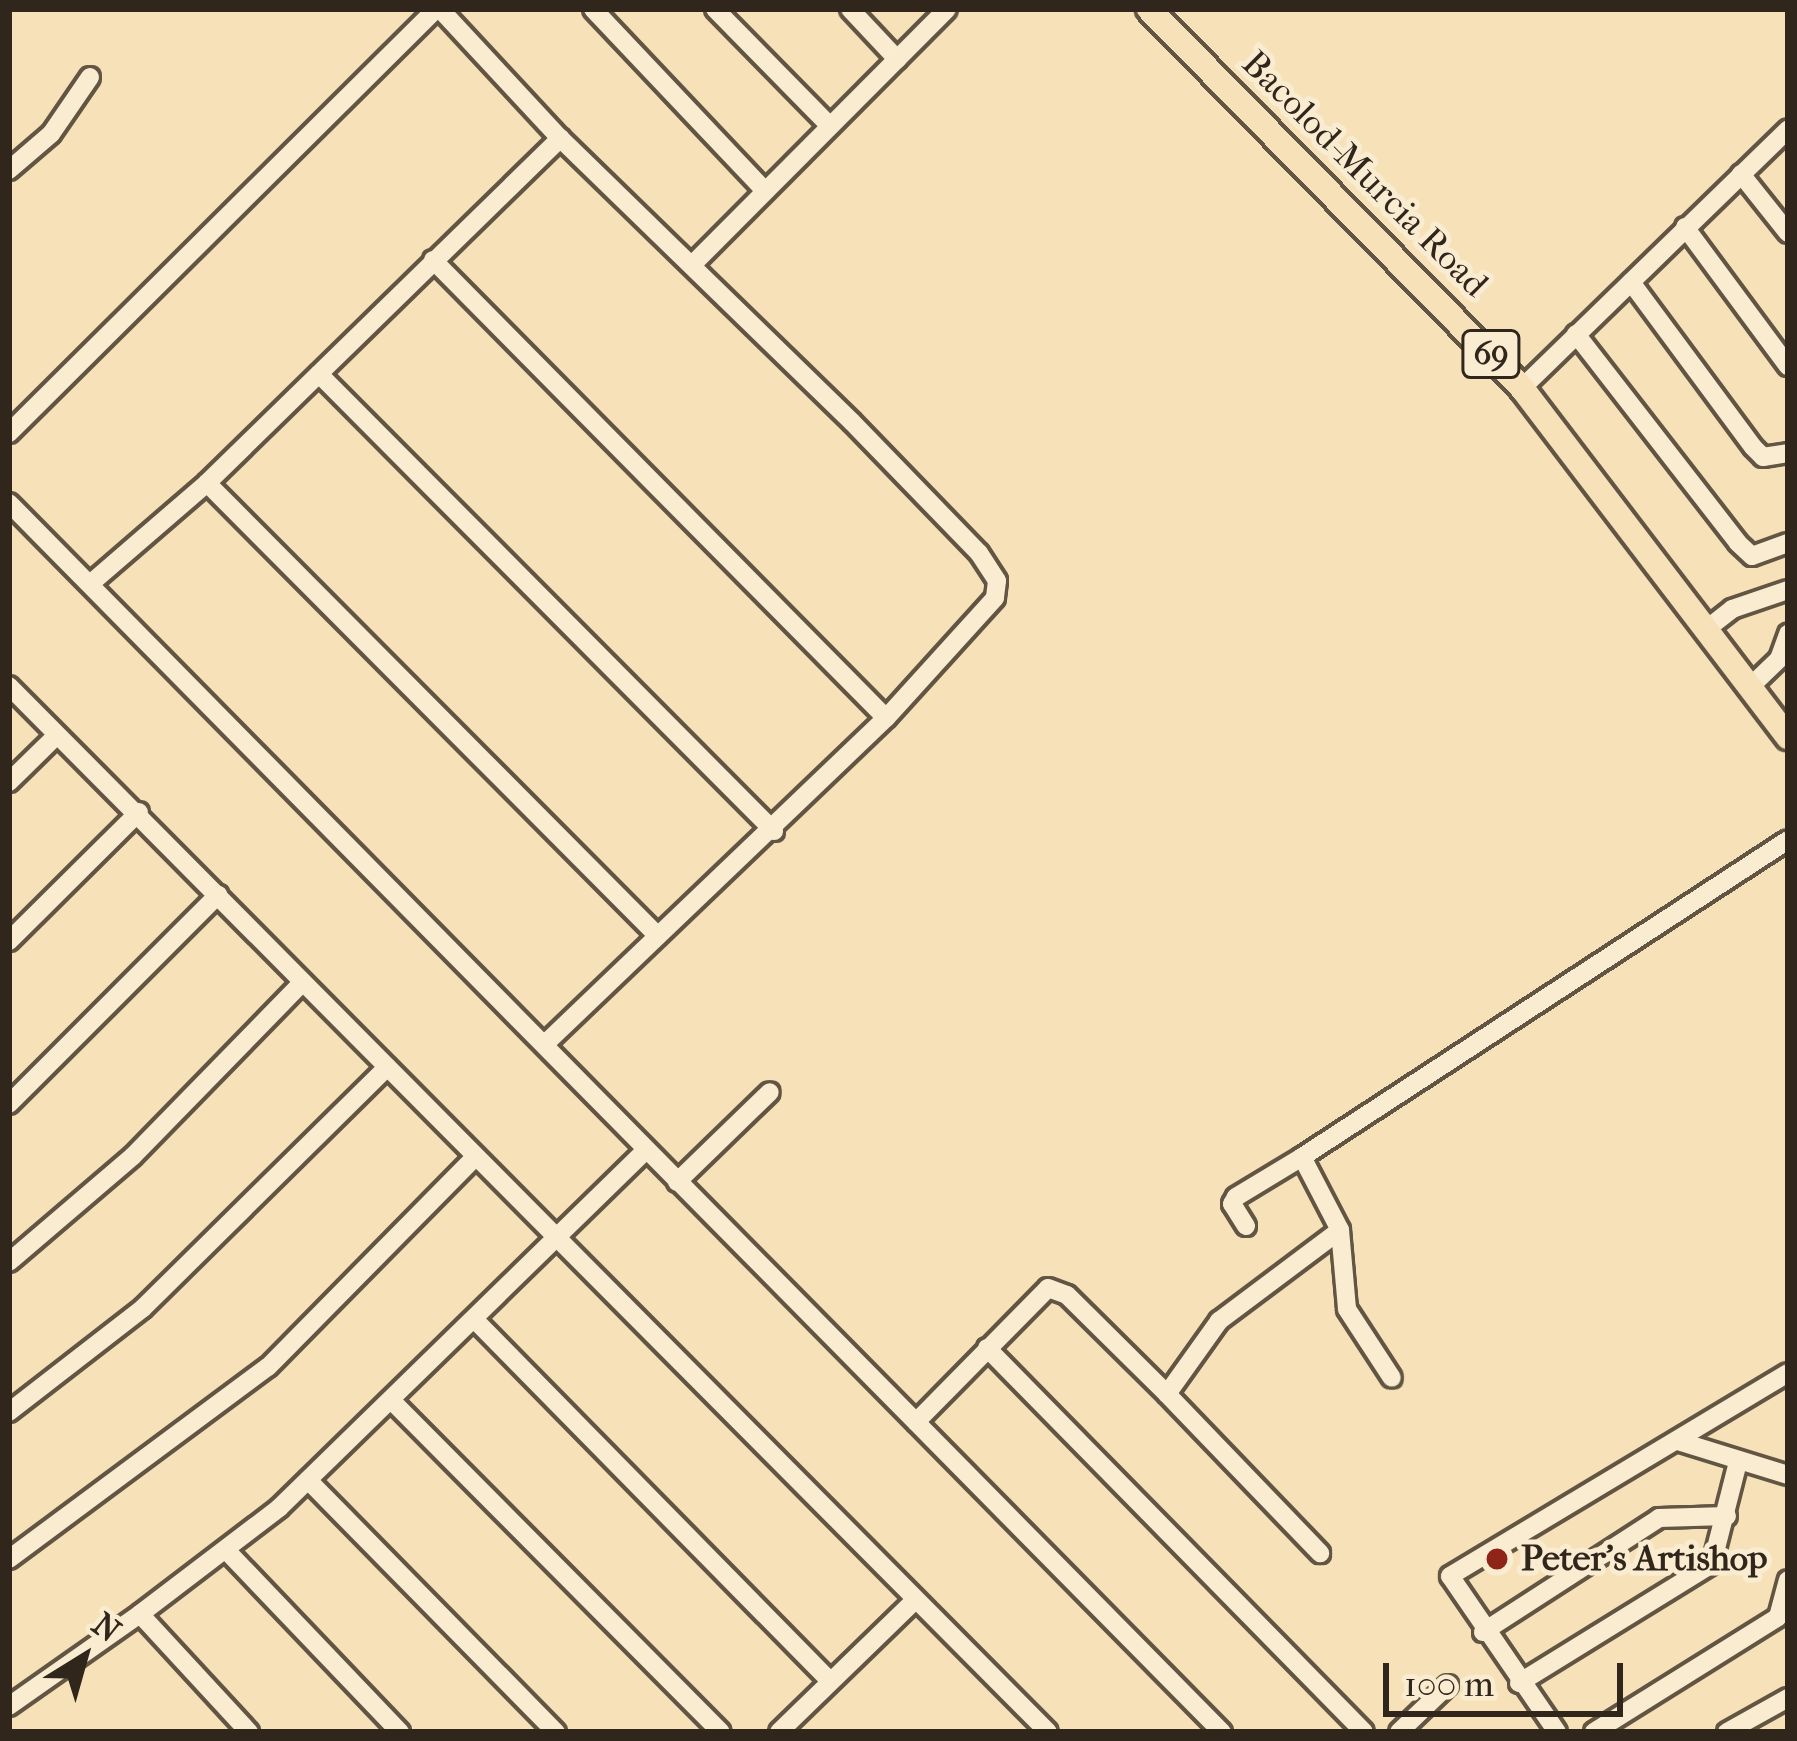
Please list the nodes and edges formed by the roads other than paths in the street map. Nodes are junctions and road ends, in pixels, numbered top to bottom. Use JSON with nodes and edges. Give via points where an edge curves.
{"nodes":[{"id":1,"x":438,"y":9,"type":"edge"},
{"id":2,"x":592,"y":9,"type":"edge"},
{"id":3,"x":715,"y":9,"type":"edge"},
{"id":4,"x":850,"y":9,"type":"edge"},
{"id":5,"x":947,"y":9,"type":"edge"},
{"id":6,"x":1149,"y":9,"type":"edge"},
{"id":7,"x":897,"y":59,"type":"junction"},
{"id":8,"x":90,"y":77,"type":"dead end"},
{"id":9,"x":827,"y":123,"type":"junction"},
{"id":10,"x":1788,"y":129,"type":"edge"},
{"id":11,"x":560,"y":138,"type":"junction"},
{"id":12,"x":9,"y":170,"type":"edge"},
{"id":13,"x":1741,"y":174,"type":"junction"},
{"id":14,"x":764,"y":190,"type":"junction"},
{"id":15,"x":1685,"y":227,"type":"junction"},
{"id":16,"x":1788,"y":233,"type":"edge"},
{"id":17,"x":433,"y":260,"type":"junction"},
{"id":18,"x":692,"y":265,"type":"junction"},
{"id":19,"x":1631,"y":283,"type":"junction"},
{"id":20,"x":1576,"y":334,"type":"junction"},
{"id":21,"x":1788,"y":366,"type":"edge"},
{"id":22,"x":319,"y":374,"type":"junction"},
{"id":23,"x":1522,"y":388,"type":"junction"},
{"id":24,"x":9,"y":434,"type":"edge"},
{"id":25,"x":1788,"y":453,"type":"edge"},
{"id":26,"x":208,"y":483,"type":"junction"},
{"id":27,"x":9,"y":503,"type":"edge"},
{"id":28,"x":1788,"y":543,"type":"edge"},
{"id":29,"x":90,"y":584,"type":"junction"},
{"id":30,"x":1788,"y":590,"type":"edge"},
{"id":31,"x":1708,"y":628,"type":"junction"},
{"id":32,"x":1788,"y":634,"type":"edge"},
{"id":33,"x":9,"y":686,"type":"edge"},
{"id":34,"x":1751,"y":686,"type":"junction"},
{"id":35,"x":886,"y":718,"type":"junction"},
{"id":36,"x":57,"y":735,"type":"junction"},
{"id":37,"x":1788,"y":737,"type":"edge"},
{"id":38,"x":9,"y":782,"type":"edge"},
{"id":39,"x":139,"y":812,"type":"junction"},
{"id":40,"x":774,"y":832,"type":"junction"},
{"id":41,"x":1788,"y":840,"type":"edge"},
{"id":42,"x":218,"y":895,"type":"junction"},
{"id":43,"x":658,"y":936,"type":"junction"},
{"id":44,"x":9,"y":941,"type":"edge"},
{"id":45,"x":303,"y":982,"type":"junction"},
{"id":46,"x":546,"y":1043,"type":"junction"},
{"id":47,"x":387,"y":1067,"type":"junction"},
{"id":48,"x":770,"y":1092,"type":"dead end"},
{"id":49,"x":9,"y":1105,"type":"edge"},
{"id":50,"x":646,"y":1150,"type":"junction"},
{"id":51,"x":1302,"y":1156,"type":"junction"},
{"id":52,"x":473,"y":1159,"type":"junction"},
{"id":53,"x":677,"y":1182,"type":"junction"},
{"id":54,"x":1246,"y":1226,"type":"dead end"},
{"id":55,"x":1340,"y":1230,"type":"junction"},
{"id":56,"x":558,"y":1239,"type":"junction"},
{"id":57,"x":9,"y":1262,"type":"edge"},
{"id":58,"x":475,"y":1320,"type":"junction"},
{"id":59,"x":987,"y":1348,"type":"junction"},
{"id":60,"x":1788,"y":1373,"type":"edge"},
{"id":61,"x":1391,"y":1378,"type":"dead end"},
{"id":62,"x":1167,"y":1394,"type":"junction"},
{"id":63,"x":392,"y":1402,"type":"junction"},
{"id":64,"x":9,"y":1412,"type":"edge"},
{"id":65,"x":916,"y":1422,"type":"junction"},
{"id":66,"x":1678,"y":1441,"type":"junction"},
{"id":67,"x":1738,"y":1462,"type":"junction"},
{"id":68,"x":1788,"y":1475,"type":"edge"},
{"id":69,"x":308,"y":1480,"type":"junction"},
{"id":70,"x":1727,"y":1516,"type":"junction"},
{"id":71,"x":226,"y":1550,"type":"junction"},
{"id":72,"x":1320,"y":1553,"type":"dead end"},
{"id":73,"x":9,"y":1559,"type":"edge"},
{"id":74,"x":1788,"y":1580,"type":"edge"},
{"id":75,"x":915,"y":1600,"type":"junction"},
{"id":76,"x":140,"y":1614,"type":"junction"},
{"id":77,"x":1783,"y":1618,"type":"edge"},
{"id":78,"x":1484,"y":1632,"type":"junction"},
{"id":79,"x":830,"y":1682,"type":"junction"},
{"id":80,"x":1520,"y":1683,"type":"junction"},
{"id":81,"x":1448,"y":1685,"type":"dead end"},
{"id":82,"x":1788,"y":1697,"type":"edge"},
{"id":83,"x":9,"y":1706,"type":"edge"},
{"id":84,"x":248,"y":1732,"type":"edge"},
{"id":85,"x":400,"y":1732,"type":"edge"},
{"id":86,"x":556,"y":1732,"type":"edge"},
{"id":87,"x":721,"y":1732,"type":"edge"},
{"id":88,"x":779,"y":1732,"type":"edge"},
{"id":89,"x":1048,"y":1732,"type":"edge"},
{"id":90,"x":1222,"y":1732,"type":"edge"},
{"id":91,"x":1364,"y":1732,"type":"edge"},
{"id":92,"x":1399,"y":1732,"type":"edge"},
{"id":93,"x":1557,"y":1732,"type":"edge"},
{"id":94,"x":1594,"y":1732,"type":"edge"},
{"id":95,"x":1727,"y":1732,"type":"edge"}],
"edges":[{"from":1,"to":11,"type":"street"},
{"from":1,"to":24,"type":"street"},
{"from":2,"to":14,"type":"street"},
{"from":3,"to":9,"type":"street"},
{"from":4,"to":7,"type":"street"},
{"from":5,"to":7,"type":"street"},
{"from":6,"to":23,"type":"main road","name":"Bacolod-Murcia Road","number":"69"},
{"from":7,"to":9,"type":"street"},
{"from":8,"to":12,"type":"street","via":[[51,134]]},
{"from":9,"to":14,"type":"street"},
{"from":10,"to":13,"type":"street"},
{"from":11,"to":17,"type":"street"},
{"from":11,"to":18,"type":"street"},
{"from":13,"to":15,"type":"street"},
{"from":13,"to":16,"type":"street"},
{"from":14,"to":18,"type":"street"},
{"from":15,"to":19,"type":"street"},
{"from":15,"to":21,"type":"street"},
{"from":17,"to":22,"type":"street"},
{"from":17,"to":35,"type":"street"},
{"from":18,"to":35,"type":"street","via":[[979,553],[997,581],[995,598]]},
{"from":19,"to":20,"type":"street"},
{"from":19,"to":25,"type":"street","via":[[1753,447],[1763,457]]},
{"from":20,"to":23,"type":"street"},
{"from":20,"to":28,"type":"street","via":[[1738,543],[1752,556]]},
{"from":22,"to":26,"type":"street"},
{"from":22,"to":40,"type":"street"},
{"from":23,"to":31,"type":"main road","name":"Bacolod-Murcia Road","number":"69"},
{"from":26,"to":29,"type":"street"},
{"from":26,"to":43,"type":"street"},
{"from":27,"to":29,"type":"street"},
{"from":29,"to":46,"type":"street"},
{"from":30,"to":31,"type":"street","via":[[1732,609]]},
{"from":31,"to":34,"type":"main road","name":"Bacolod-Murcia Road","number":"69"},
{"from":32,"to":34,"type":"street","via":[[1779,658]]},
{"from":33,"to":36,"type":"street"},
{"from":34,"to":37,"type":"main road","name":"Bacolod-Murcia Road","number":"69"},
{"from":35,"to":40,"type":"street"},
{"from":36,"to":38,"type":"street"},
{"from":36,"to":39,"type":"street"},
{"from":39,"to":42,"type":"street"},
{"from":39,"to":44,"type":"street"},
{"from":40,"to":43,"type":"street"},
{"from":41,"to":51,"type":"street"},
{"from":42,"to":45,"type":"street"},
{"from":42,"to":49,"type":"street"},
{"from":43,"to":46,"type":"street"},
{"from":45,"to":47,"type":"street"},
{"from":45,"to":57,"type":"street","via":[[133,1156]]},
{"from":46,"to":50,"type":"street"},
{"from":47,"to":52,"type":"street"},
{"from":47,"to":64,"type":"street","via":[[143,1308]]},
{"from":48,"to":53,"type":"street"},
{"from":50,"to":53,"type":"street"},
{"from":50,"to":56,"type":"street"},
{"from":51,"to":54,"type":"street","via":[[1236,1198]]},
{"from":51,"to":55,"type":"street"},
{"from":52,"to":56,"type":"street"},
{"from":52,"to":73,"type":"street","via":[[268,1367]]},
{"from":53,"to":65,"type":"street"},
{"from":55,"to":61,"type":"street","via":[[1339,1288]]},
{"from":55,"to":62,"type":"street","via":[[1219,1321]]},
{"from":56,"to":58,"type":"street"},
{"from":56,"to":75,"type":"street"},
{"from":58,"to":63,"type":"street"},
{"from":58,"to":79,"type":"street"},
{"from":59,"to":62,"type":"street","via":[[1056,1288]]},
{"from":59,"to":65,"type":"street"},
{"from":59,"to":91,"type":"street"},
{"from":60,"to":66,"type":"street"},
{"from":62,"to":72,"type":"street"},
{"from":63,"to":69,"type":"street"},
{"from":63,"to":87,"type":"street"},
{"from":65,"to":90,"type":"street"},
{"from":66,"to":67,"type":"street"},
{"from":66,"to":78,"type":"street","via":[[1455,1568],[1450,1586]]},
{"from":67,"to":68,"type":"street"},
{"from":67,"to":70,"type":"street"},
{"from":69,"to":71,"type":"street"},
{"from":69,"to":86,"type":"street"},
{"from":70,"to":78,"type":"street","via":[[1659,1518]]},
{"from":70,"to":80,"type":"street","via":[[1712,1564]]},
{"from":71,"to":76,"type":"street"},
{"from":71,"to":85,"type":"street"},
{"from":74,"to":77,"type":"street"},
{"from":75,"to":79,"type":"street"},
{"from":75,"to":89,"type":"street"},
{"from":76,"to":83,"type":"street"},
{"from":76,"to":84,"type":"street"},
{"from":77,"to":94,"type":"street"},
{"from":78,"to":80,"type":"street"},
{"from":79,"to":88,"type":"street"},
{"from":80,"to":93,"type":"street"},
{"from":81,"to":92,"type":"street"},
{"from":82,"to":95,"type":"street"}]}
